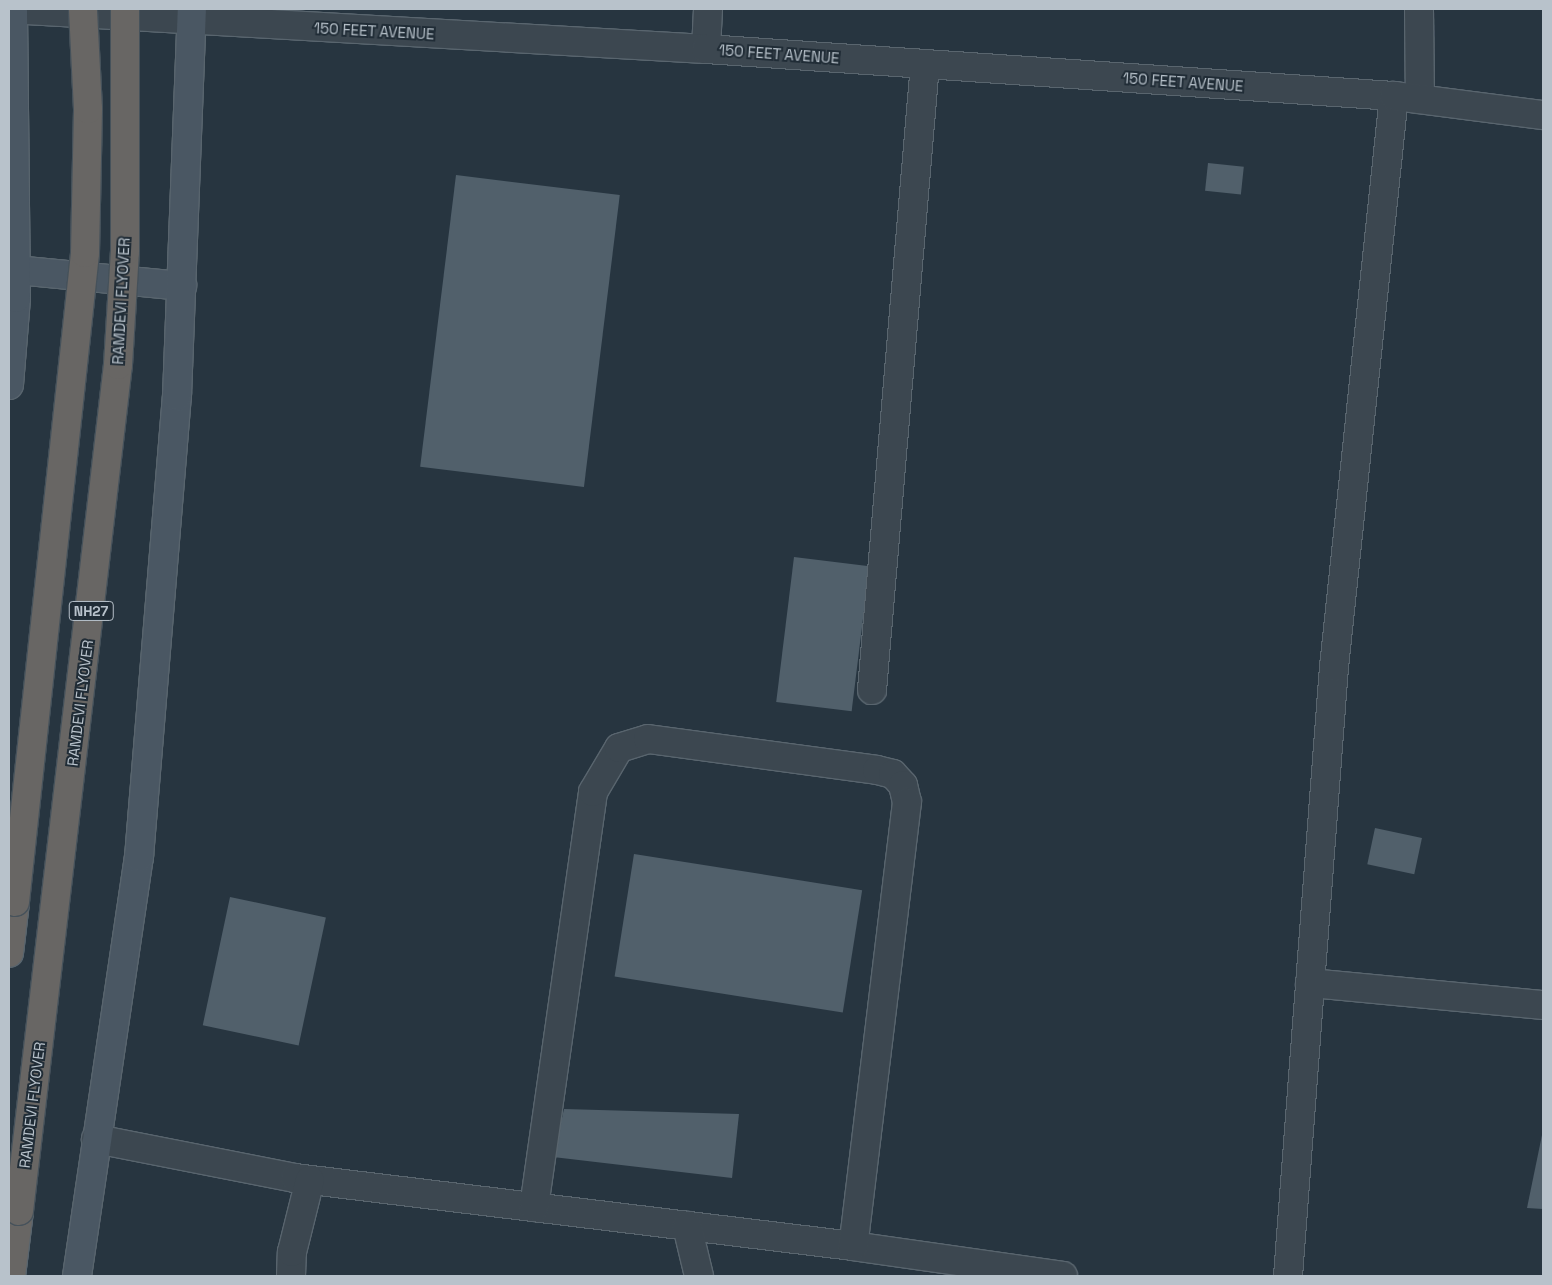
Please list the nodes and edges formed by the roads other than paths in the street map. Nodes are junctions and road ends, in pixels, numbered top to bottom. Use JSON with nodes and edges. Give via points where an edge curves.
{"nodes":[{"id":1,"x":11,"y":9,"type":"edge"},
{"id":2,"x":84,"y":9,"type":"edge"},
{"id":3,"x":126,"y":9,"type":"edge"},
{"id":4,"x":708,"y":9,"type":"edge"},
{"id":5,"x":1418,"y":9,"type":"edge"},
{"id":6,"x":192,"y":15,"type":"edge"},
{"id":7,"x":706,"y":49,"type":"junction"},
{"id":8,"x":925,"y":64,"type":"junction"},
{"id":9,"x":1407,"y":98,"type":"junction"},
{"id":10,"x":1543,"y":115,"type":"edge"},
{"id":11,"x":16,"y":270,"type":"junction"},
{"id":12,"x":182,"y":286,"type":"junction"},
{"id":13,"x":9,"y":385,"type":"edge"},
{"id":14,"x":872,"y":690,"type":"dead end"},
{"id":15,"x":9,"y":953,"type":"edge"},
{"id":16,"x":1310,"y":983,"type":"junction"},
{"id":17,"x":1543,"y":1004,"type":"edge"},
{"id":18,"x":96,"y":1139,"type":"junction"},
{"id":19,"x":310,"y":1180,"type":"junction"},
{"id":20,"x":534,"y":1207,"type":"junction"},
{"id":21,"x":687,"y":1226,"type":"junction"},
{"id":22,"x":854,"y":1246,"type":"junction"},
{"id":23,"x":11,"y":1276,"type":"edge"},
{"id":24,"x":77,"y":1276,"type":"edge"},
{"id":25,"x":291,"y":1276,"type":"edge"},
{"id":26,"x":699,"y":1276,"type":"edge"},
{"id":27,"x":1063,"y":1276,"type":"edge"},
{"id":28,"x":1288,"y":1276,"type":"edge"}],
"edges":[{"from":1,"to":6,"type":"street","name":"150 FEET AVENUE"},
{"from":1,"to":11,"type":"main road"},
{"from":2,"to":15,"type":"highway","number":"NH27","bridge":true,"via":[[88,109],[84,253]]},
{"from":3,"to":23,"type":"highway","name":"RAMDEVI FLYOVER","number":"NH27","bridge":true,"via":[[125,252],[118,365]]},
{"from":4,"to":7,"type":"street"},
{"from":5,"to":9,"type":"street"},
{"from":6,"to":7,"type":"street","name":"150 FEET AVENUE"},
{"from":6,"to":12,"type":"main road"},
{"from":7,"to":8,"type":"street","name":"150 FEET AVENUE"},
{"from":8,"to":9,"type":"street","name":"150 FEET AVENUE"},
{"from":8,"to":14,"type":"street"},
{"from":9,"to":10,"type":"street","name":"150 FEET AVENUE"},
{"from":9,"to":16,"type":"street","via":[[1334,667]]},
{"from":11,"to":12,"type":"main road"},
{"from":11,"to":13,"type":"main road"},
{"from":12,"to":18,"type":"main road","via":[[177,396],[140,857]]},
{"from":16,"to":17,"type":"street"},
{"from":16,"to":28,"type":"street"},
{"from":18,"to":19,"type":"street"},
{"from":18,"to":24,"type":"main road"},
{"from":19,"to":20,"type":"street"},
{"from":19,"to":25,"type":"street","via":[[292,1252]]},
{"from":20,"to":21,"type":"street"},
{"from":20,"to":22,"type":"street","via":[[593,792],[619,748],[648,739],[877,770],[893,774],[903,785],[907,802]]},
{"from":21,"to":22,"type":"street"},
{"from":21,"to":26,"type":"street"},
{"from":22,"to":27,"type":"street"}]}
